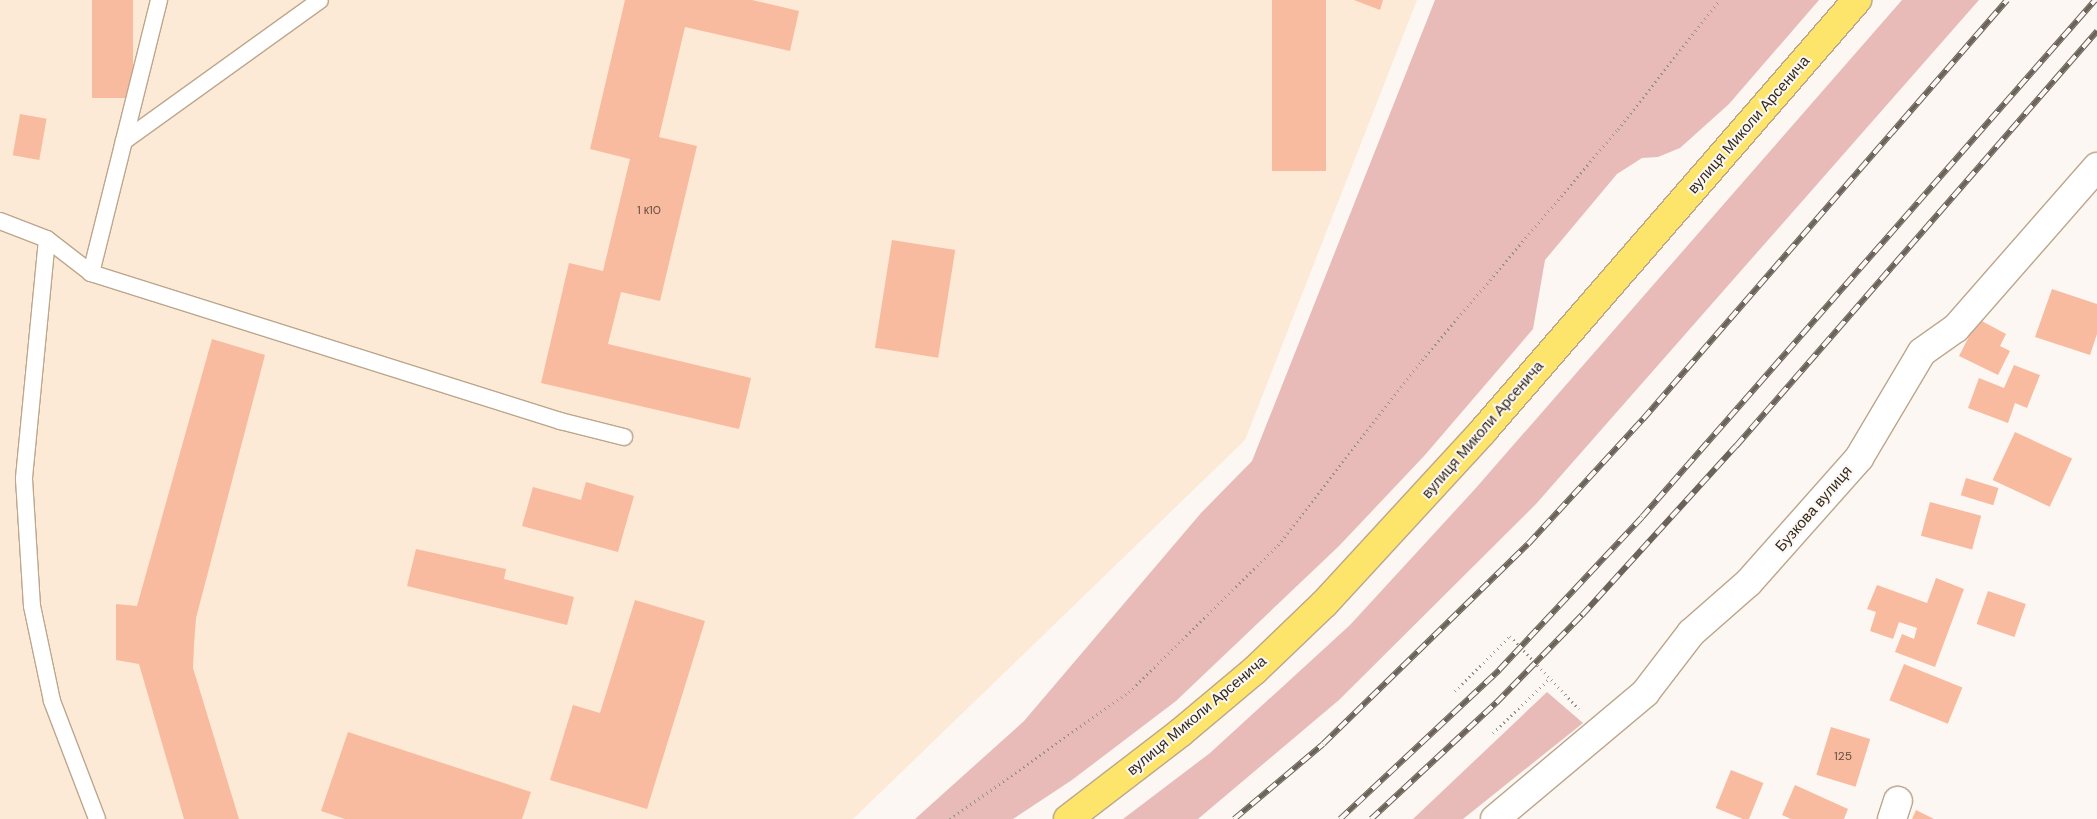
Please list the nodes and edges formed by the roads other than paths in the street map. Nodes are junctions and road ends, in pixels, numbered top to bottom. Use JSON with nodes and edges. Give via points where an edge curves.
{"nodes":[{"id":1,"x":159,"y":0,"type":"edge"},
{"id":2,"x":320,"y":0,"type":"edge"},
{"id":3,"x":1857,"y":0,"type":"edge"},
{"id":4,"x":124,"y":141,"type":"junction"},
{"id":5,"x":2097,"y":167,"type":"edge"},
{"id":6,"x":0,"y":221,"type":"edge"},
{"id":7,"x":48,"y":239,"type":"junction"},
{"id":8,"x":91,"y":273,"type":"junction"},
{"id":9,"x":624,"y":437,"type":"dead end"},
{"id":10,"x":91,"y":817,"type":"edge"},
{"id":11,"x":1068,"y":819,"type":"edge"},
{"id":12,"x":1495,"y":819,"type":"edge"}],
"edges":[{"from":1,"to":4,"type":"lane"},
{"from":2,"to":4,"type":"lane"},
{"from":3,"to":11,"type":"main road","name":"вулиця Миколи Арсенича","via":[[1470,445],[1332,596],[1247,677]]},
{"from":4,"to":8,"type":"lane"},
{"from":5,"to":12,"type":"street","name":"Бузкова вулиця","via":[[1956,328],[1922,352],[1859,458],[1749,582],[1691,633],[1645,692]]},
{"from":6,"to":7,"type":"lane"},
{"from":7,"to":8,"type":"lane"},
{"from":7,"to":10,"type":"lane","via":[[24,479],[32,606],[52,701]]},
{"from":8,"to":9,"type":"lane","via":[[551,418]]}]}
